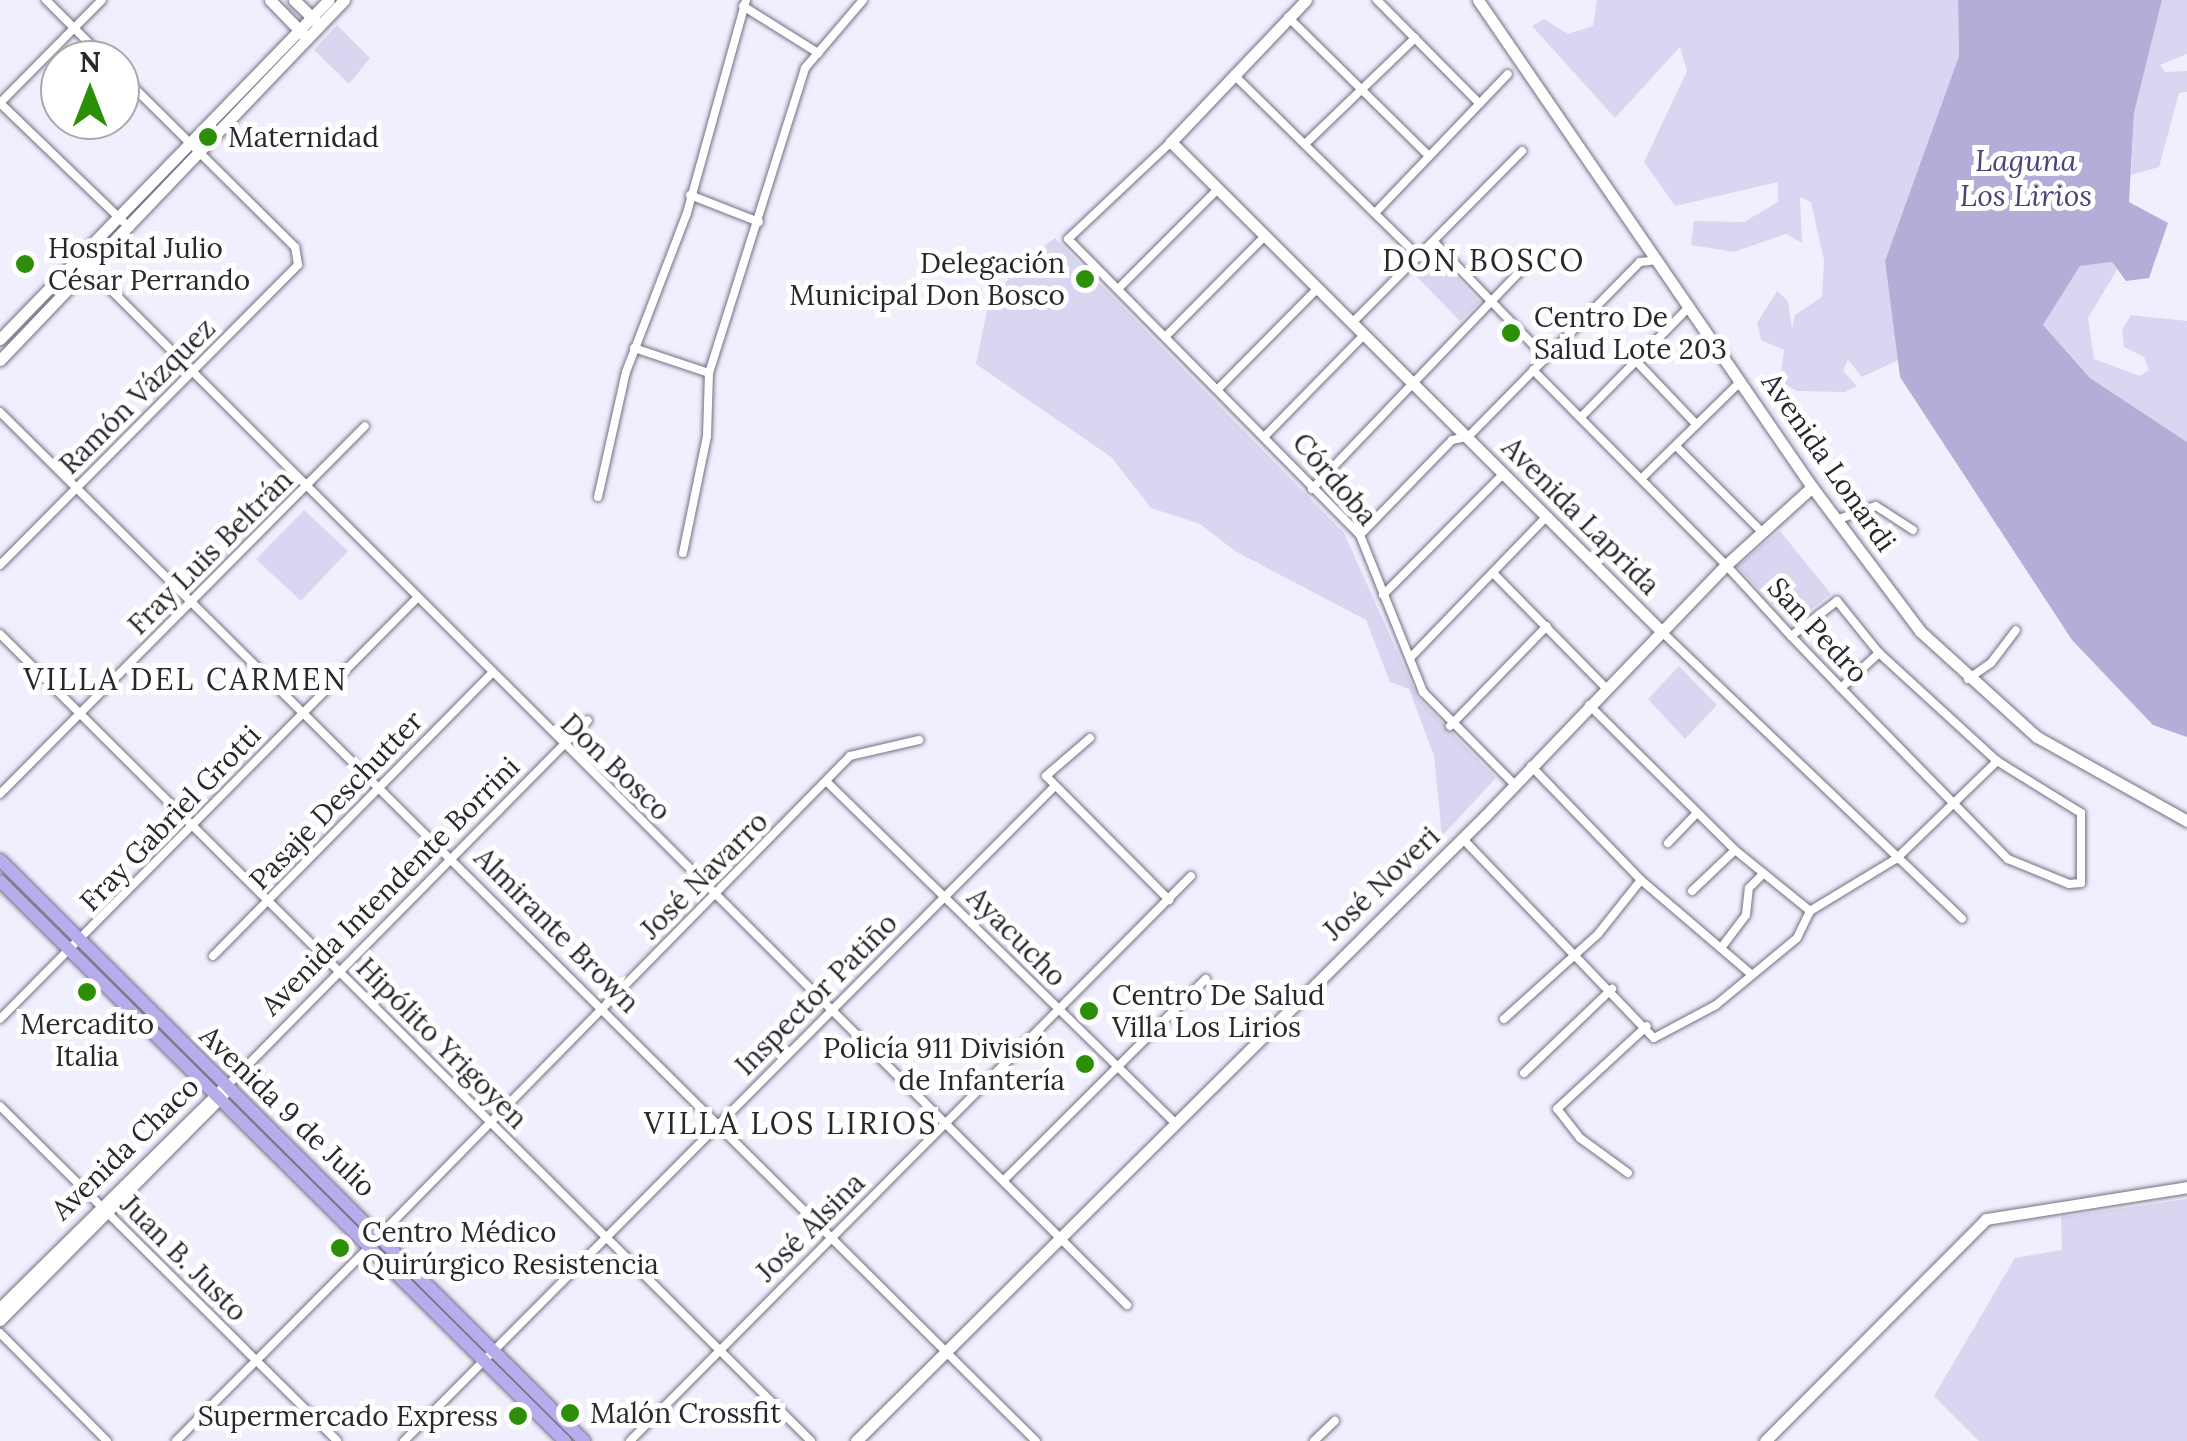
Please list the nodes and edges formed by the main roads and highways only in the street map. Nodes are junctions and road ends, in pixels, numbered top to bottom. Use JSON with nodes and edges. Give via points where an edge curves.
{"nodes":[{"id":1,"x":0,"y":860,"type":"edge"},
{"id":2,"x":0,"y":881,"type":"edge"},
{"id":3,"x":75,"y":944,"type":"junction"},
{"id":4,"x":489,"y":1356,"type":"junction"},
{"id":5,"x":565,"y":1441,"type":"edge"},
{"id":6,"x":584,"y":1441,"type":"edge"}],
"edges":[{"from":1,"to":3,"type":"main road","name":"Avenida 9 de Julio"},
{"from":2,"to":3,"type":"main road","name":"Avenida 9 de Julio"},
{"from":3,"to":4,"type":"main road","name":"Avenida 9 de Julio"},
{"from":4,"to":5,"type":"main road","name":"Avenida 9 de Julio"},
{"from":4,"to":6,"type":"main road","name":"Avenida 9 de Julio"}]}
